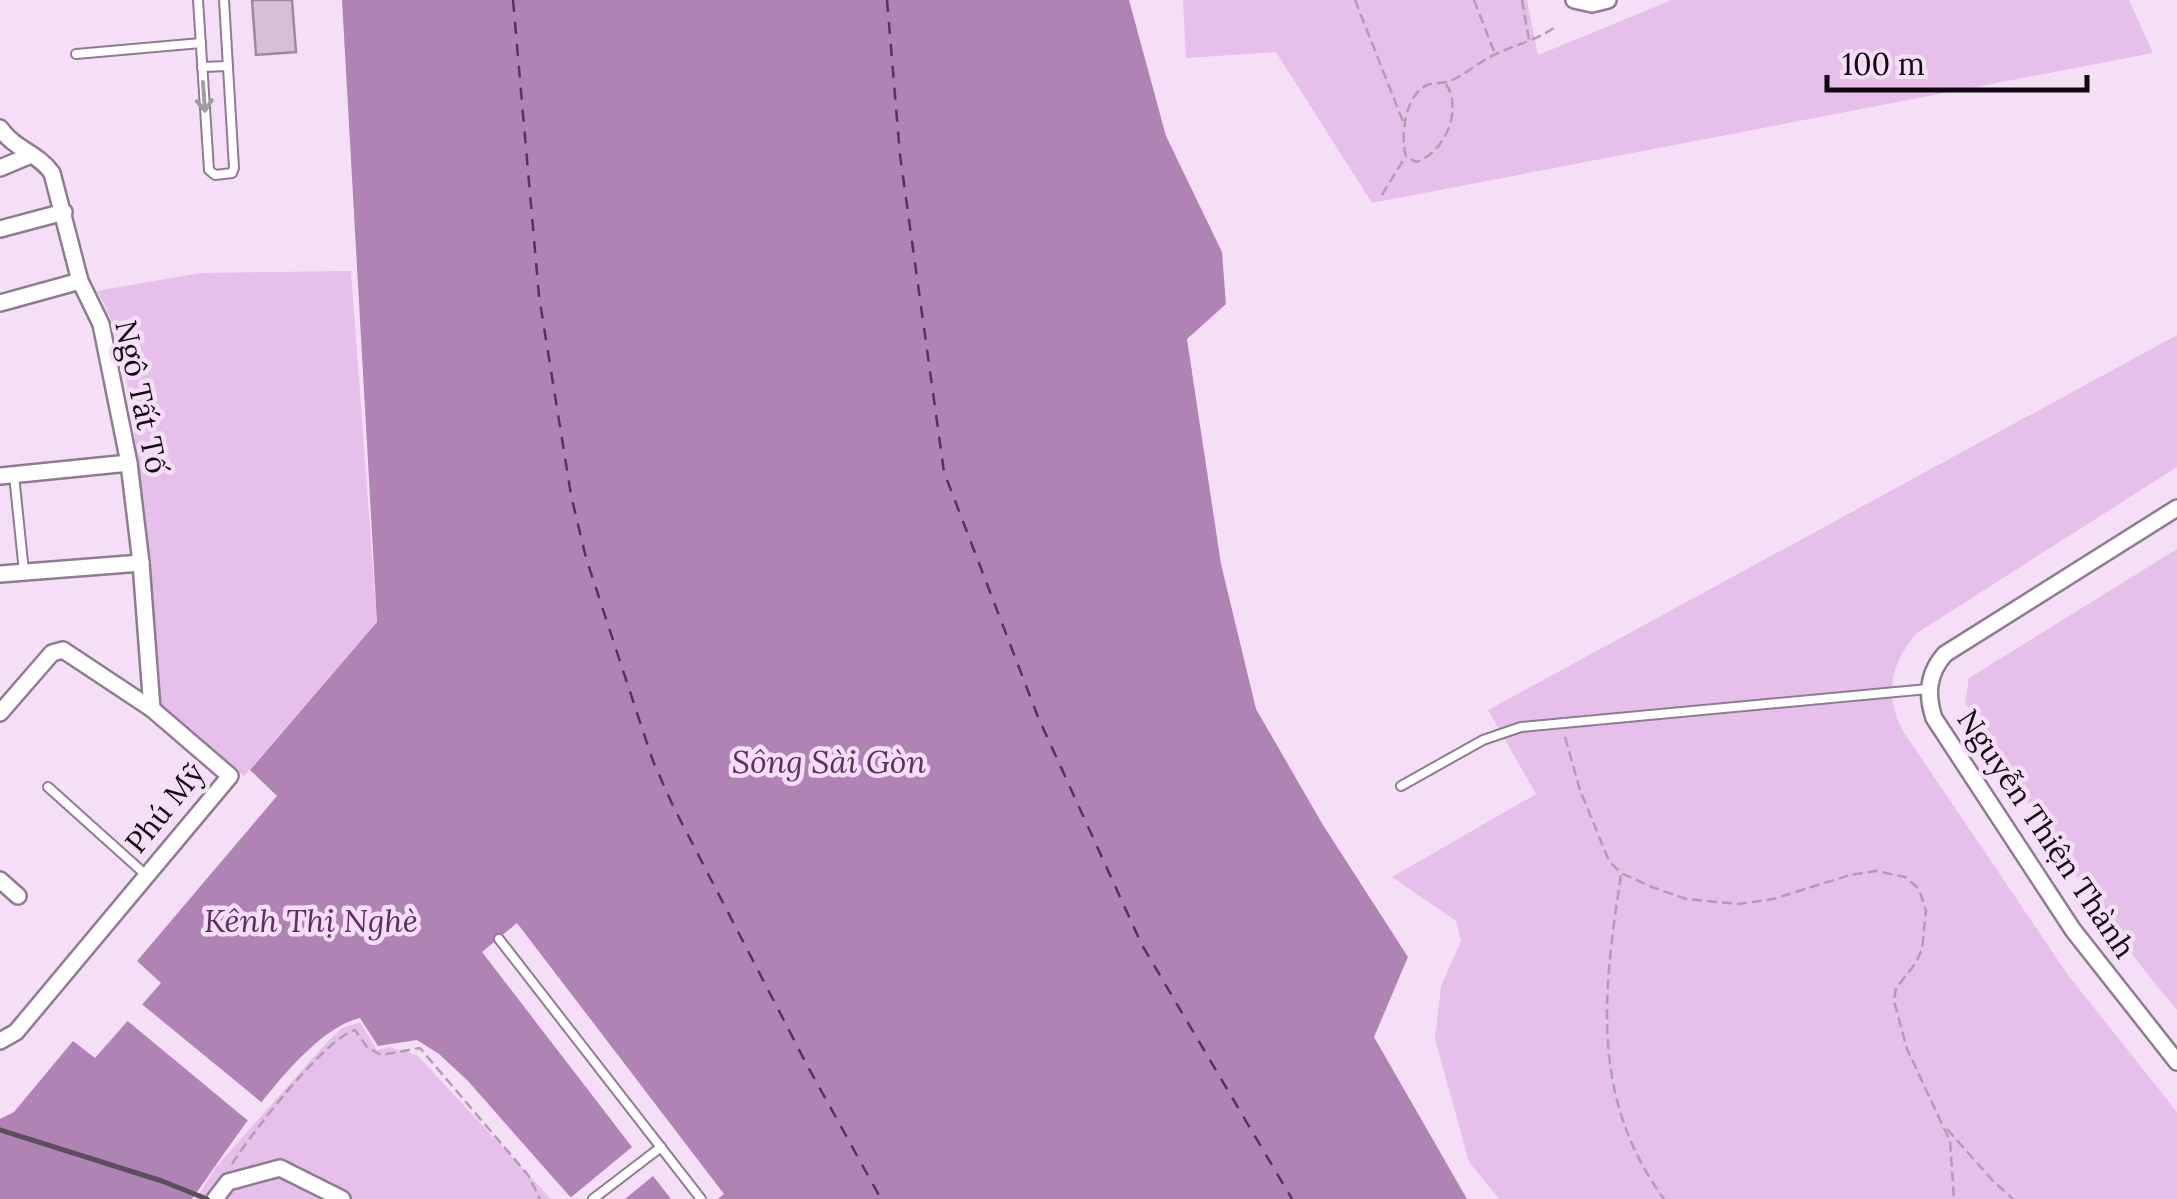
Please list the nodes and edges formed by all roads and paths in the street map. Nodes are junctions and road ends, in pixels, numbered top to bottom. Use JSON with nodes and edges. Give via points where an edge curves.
{"nodes":[{"id":1,"x":198,"y":0,"type":"edge"},
{"id":2,"x":224,"y":0,"type":"edge"},
{"id":3,"x":1355,"y":0,"type":"edge"},
{"id":4,"x":1474,"y":0,"type":"edge"},
{"id":5,"x":1522,"y":0,"type":"edge"},
{"id":6,"x":1574,"y":0,"type":"edge"},
{"id":7,"x":1608,"y":0,"type":"edge"},
{"id":8,"x":1555,"y":27,"type":"dead end"},
{"id":9,"x":1530,"y":41,"type":"junction"},
{"id":10,"x":200,"y":43,"type":"junction"},
{"id":11,"x":76,"y":54,"type":"dead end"},
{"id":12,"x":1496,"y":54,"type":"junction"},
{"id":13,"x":228,"y":66,"type":"junction"},
{"id":14,"x":202,"y":67,"type":"junction"},
{"id":15,"x":1446,"y":84,"type":"junction"},
{"id":16,"x":1404,"y":126,"type":"junction"},
{"id":17,"x":0,"y":128,"type":"edge"},
{"id":18,"x":31,"y":155,"type":"junction"},
{"id":19,"x":1406,"y":156,"type":"junction"},
{"id":20,"x":0,"y":168,"type":"edge"},
{"id":21,"x":1382,"y":195,"type":"dead end"},
{"id":22,"x":64,"y":212,"type":"junction"},
{"id":23,"x":0,"y":229,"type":"edge"},
{"id":24,"x":80,"y":281,"type":"junction"},
{"id":25,"x":0,"y":303,"type":"edge"},
{"id":26,"x":129,"y":463,"type":"junction"},
{"id":27,"x":7,"y":476,"type":"edge"},
{"id":28,"x":2177,"y":508,"type":"edge"},
{"id":29,"x":141,"y":563,"type":"junction"},
{"id":30,"x":24,"y":572,"type":"junction"},
{"id":31,"x":0,"y":574,"type":"edge"},
{"id":32,"x":1928,"y":689,"type":"junction"},
{"id":33,"x":152,"y":708,"type":"junction"},
{"id":34,"x":1,"y":709,"type":"edge"},
{"id":35,"x":1562,"y":723,"type":"junction"},
{"id":36,"x":48,"y":786,"type":"dead end"},
{"id":37,"x":1400,"y":786,"type":"dead end"},
{"id":38,"x":1621,"y":873,"type":"junction"},
{"id":39,"x":146,"y":874,"type":"junction"},
{"id":40,"x":0,"y":880,"type":"edge"},
{"id":41,"x":18,"y":896,"type":"dead end"},
{"id":42,"x":498,"y":940,"type":"dead end"},
{"id":43,"x":0,"y":1041,"type":"edge"},
{"id":44,"x":2177,"y":1062,"type":"edge"},
{"id":45,"x":1946,"y":1128,"type":"junction"},
{"id":46,"x":660,"y":1147,"type":"junction"},
{"id":47,"x":229,"y":1170,"type":"dead end"},
{"id":48,"x":215,"y":1199,"type":"edge"},
{"id":49,"x":342,"y":1199,"type":"edge"},
{"id":50,"x":540,"y":1199,"type":"edge"},
{"id":51,"x":593,"y":1199,"type":"edge"},
{"id":52,"x":701,"y":1199,"type":"edge"},
{"id":53,"x":1664,"y":1199,"type":"edge"},
{"id":54,"x":1954,"y":1199,"type":"edge"},
{"id":55,"x":2013,"y":1199,"type":"edge"}],
"edges":[{"from":1,"to":10,"type":"lane"},
{"from":2,"to":13,"type":"lane"},
{"from":3,"to":16,"type":"path"},
{"from":4,"to":12,"type":"path"},
{"from":5,"to":9,"type":"path"},
{"from":6,"to":7,"type":"street"},
{"from":8,"to":9,"type":"path"},
{"from":9,"to":12,"type":"path"},
{"from":10,"to":11,"type":"lane"},
{"from":10,"to":14,"type":"lane"},
{"from":12,"to":15,"type":"path"},
{"from":13,"to":14,"type":"lane"},
{"from":14,"to":13,"type":"lane","one_way":true,"via":[[209,170],[215,175],[234,170]]},
{"from":15,"to":16,"type":"path","via":[[1419,90]]},
{"from":15,"to":19,"type":"path","via":[[1453,95],[1452,120],[1442,142],[1427,159]]},
{"from":16,"to":19,"type":"path"},
{"from":17,"to":18,"type":"street","name":"Ngô Tất Tố"},
{"from":18,"to":20,"type":"street"},
{"from":18,"to":22,"type":"street","name":"Ngô Tất Tố","via":[[52,173]]},
{"from":19,"to":21,"type":"path"},
{"from":22,"to":23,"type":"street"},
{"from":22,"to":24,"type":"street","name":"Ngô Tất Tố"},
{"from":24,"to":25,"type":"street"},
{"from":24,"to":26,"type":"street","name":"Ngô Tất Tố","via":[[101,324]]},
{"from":26,"to":27,"type":"street"},
{"from":26,"to":29,"type":"street","name":"Ngô Tất Tố"},
{"from":27,"to":30,"type":"lane"},
{"from":28,"to":32,"type":"street","name":"Nguyễn Thiện Thành","via":[[1945,654]]},
{"from":29,"to":30,"type":"street"},
{"from":29,"to":33,"type":"street","name":"Ngô Tất Tố"},
{"from":30,"to":31,"type":"street"},
{"from":32,"to":35,"type":"lane"},
{"from":32,"to":44,"type":"street","name":"Nguyễn Thiện Thành","via":[[1934,718],[2050,896]]},
{"from":33,"to":34,"type":"street","name":"Phú Mỹ","via":[[63,650]]},
{"from":33,"to":39,"type":"street","name":"Phú Mỹ","via":[[230,776]]},
{"from":35,"to":37,"type":"lane","via":[[1496,734]]},
{"from":35,"to":38,"type":"path","via":[[1592,822]]},
{"from":36,"to":39,"type":"lane"},
{"from":38,"to":45,"type":"path","via":[[1668,894],[1721,904],[1774,898],[1876,870],[1912,882],[1925,904],[1922,949],[1894,1001],[1907,1049]]},
{"from":38,"to":53,"type":"path","via":[[1608,983],[1608,1064],[1630,1143]]},
{"from":39,"to":43,"type":"street","name":"Phú Mỹ","via":[[16,1032]]},
{"from":40,"to":41,"type":"street"},
{"from":42,"to":46,"type":"lane"},
{"from":45,"to":54,"type":"path"},
{"from":45,"to":55,"type":"path"},
{"from":46,"to":51,"type":"lane"},
{"from":46,"to":52,"type":"lane"},
{"from":47,"to":50,"type":"path","via":[[304,1074],[355,1030],[380,1055],[420,1048],[528,1174]]},
{"from":48,"to":49,"type":"street","via":[[228,1182],[280,1168]]}]}
